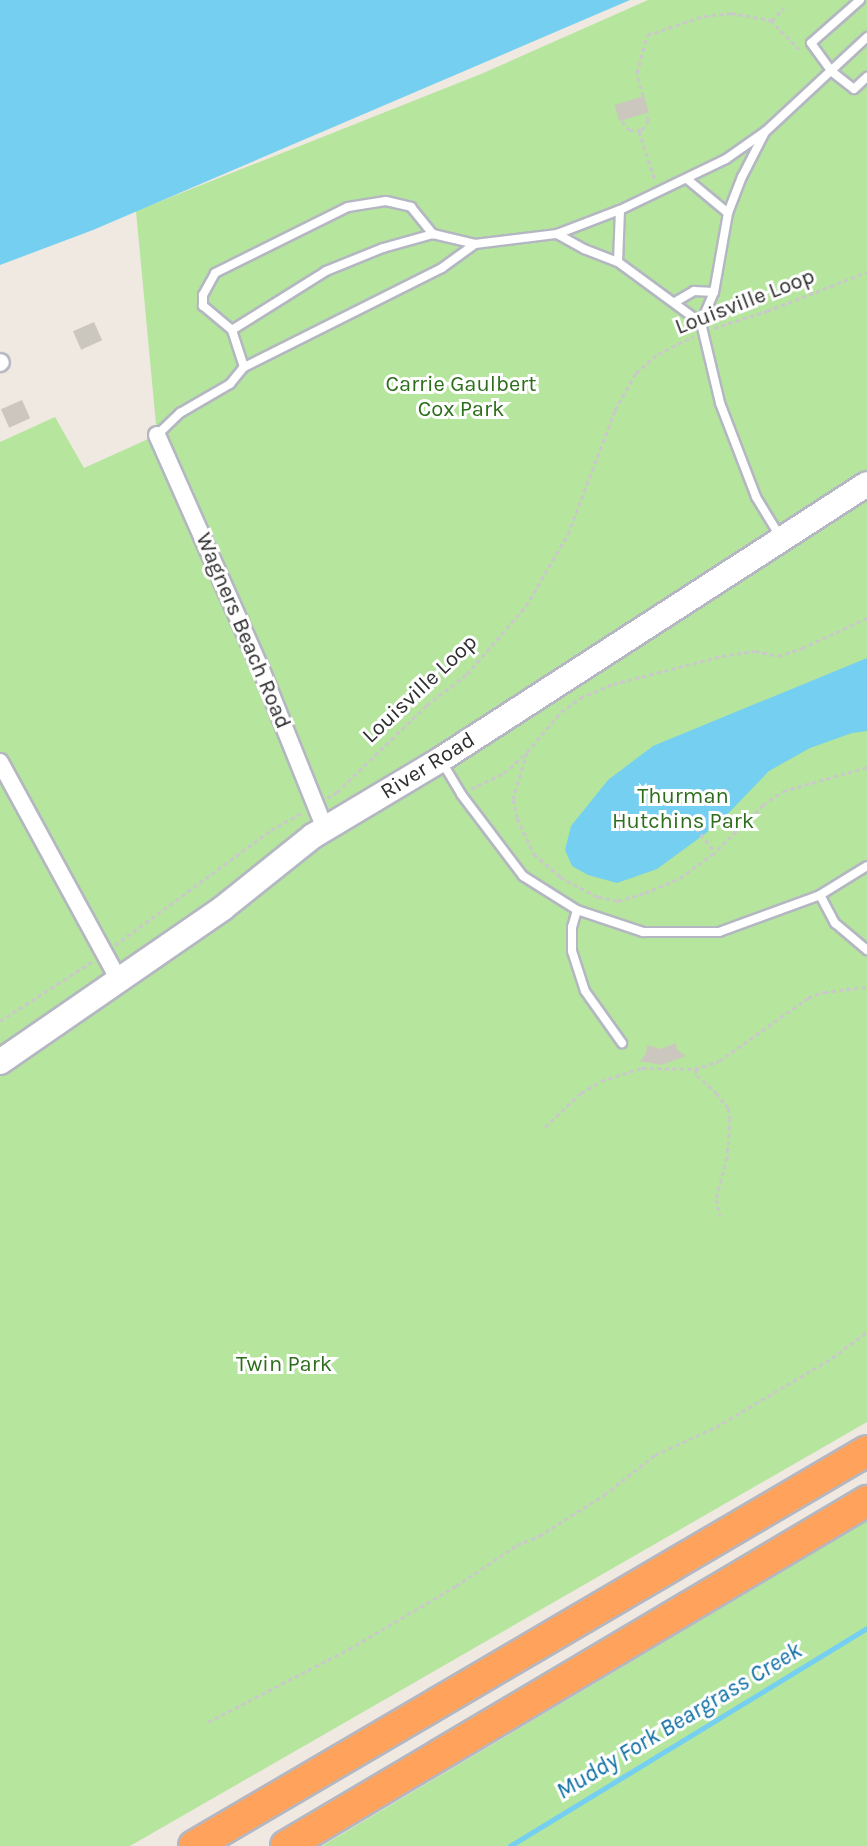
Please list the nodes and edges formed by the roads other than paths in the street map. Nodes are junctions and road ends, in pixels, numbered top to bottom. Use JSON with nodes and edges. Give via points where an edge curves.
{"nodes":[{"id":1,"x":860,"y":0,"type":"edge"},
{"id":2,"x":867,"y":37,"type":"edge"},
{"id":3,"x":831,"y":71,"type":"junction"},
{"id":4,"x":867,"y":77,"type":"edge"},
{"id":5,"x":766,"y":131,"type":"junction"},
{"id":6,"x":687,"y":179,"type":"junction"},
{"id":7,"x":620,"y":210,"type":"junction"},
{"id":8,"x":728,"y":213,"type":"junction"},
{"id":9,"x":433,"y":234,"type":"junction"},
{"id":10,"x":557,"y":234,"type":"junction"},
{"id":11,"x":475,"y":244,"type":"junction"},
{"id":12,"x":618,"y":262,"type":"junction"},
{"id":13,"x":714,"y":292,"type":"junction"},
{"id":14,"x":675,"y":302,"type":"junction"},
{"id":15,"x":703,"y":327,"type":"junction"},
{"id":16,"x":232,"y":330,"type":"junction"},
{"id":17,"x":244,"y":367,"type":"junction"},
{"id":18,"x":157,"y":435,"type":"joint"},
{"id":19,"x":867,"y":484,"type":"edge"},
{"id":20,"x":782,"y":539,"type":"junction"},
{"id":21,"x":440,"y":760,"type":"junction"},
{"id":22,"x":0,"y":762,"type":"edge"},
{"id":23,"x":325,"y":829,"type":"junction"},
{"id":24,"x":867,"y":866,"type":"edge"},
{"id":25,"x":820,"y":895,"type":"junction"},
{"id":26,"x":577,"y":910,"type":"junction"},
{"id":27,"x":867,"y":950,"type":"edge"},
{"id":28,"x":119,"y":980,"type":"junction"},
{"id":29,"x":622,"y":1043,"type":"dead end"},
{"id":30,"x":0,"y":1062,"type":"edge"},
{"id":31,"x":867,"y":1451,"type":"edge"},
{"id":32,"x":867,"y":1501,"type":"edge"},
{"id":33,"x":194,"y":1846,"type":"edge"},
{"id":34,"x":285,"y":1846,"type":"edge"}],
"edges":[{"from":1,"to":3,"type":"lane","via":[[811,44]]},
{"from":2,"to":3,"type":"lane"},
{"from":3,"to":4,"type":"lane","via":[[854,88]]},
{"from":3,"to":5,"type":"lane"},
{"from":5,"to":6,"type":"lane","via":[[726,159]]},
{"from":5,"to":8,"type":"lane"},
{"from":6,"to":7,"type":"lane"},
{"from":6,"to":8,"type":"lane"},
{"from":7,"to":10,"type":"lane"},
{"from":7,"to":12,"type":"lane"},
{"from":8,"to":13,"type":"lane"},
{"from":9,"to":11,"type":"lane"},
{"from":9,"to":16,"type":"lane","via":[[383,248],[326,271]]},
{"from":9,"to":16,"type":"lane","via":[[411,207],[386,201],[348,207],[216,273],[202,306]]},
{"from":10,"to":11,"type":"lane"},
{"from":10,"to":12,"type":"lane"},
{"from":11,"to":17,"type":"lane","via":[[442,268]]},
{"from":12,"to":14,"type":"lane"},
{"from":13,"to":14,"type":"lane","via":[[694,291]]},
{"from":13,"to":15,"type":"lane"},
{"from":14,"to":15,"type":"lane"},
{"from":15,"to":20,"type":"lane","via":[[720,403],[756,497]]},
{"from":16,"to":17,"type":"lane"},
{"from":17,"to":18,"type":"lane","via":[[230,384],[180,413]]},
{"from":18,"to":23,"type":"street","name":"Wagners Beach Road","via":[[260,667]]},
{"from":19,"to":20,"type":"street","name":"River Road"},
{"from":20,"to":21,"type":"street","name":"River Road"},
{"from":21,"to":23,"type":"street","name":"River Road"},
{"from":21,"to":26,"type":"lane","via":[[523,876]]},
{"from":22,"to":28,"type":"street"},
{"from":23,"to":28,"type":"street","name":"River Road","via":[[223,908]]},
{"from":24,"to":25,"type":"lane"},
{"from":25,"to":26,"type":"lane","via":[[719,932],[643,932]]},
{"from":25,"to":27,"type":"lane","via":[[835,923]]},
{"from":26,"to":29,"type":"lane","via":[[572,951],[585,991]]},
{"from":28,"to":30,"type":"street","name":"River Road"},
{"from":31,"to":33,"type":"highway"},
{"from":32,"to":34,"type":"highway"}]}
